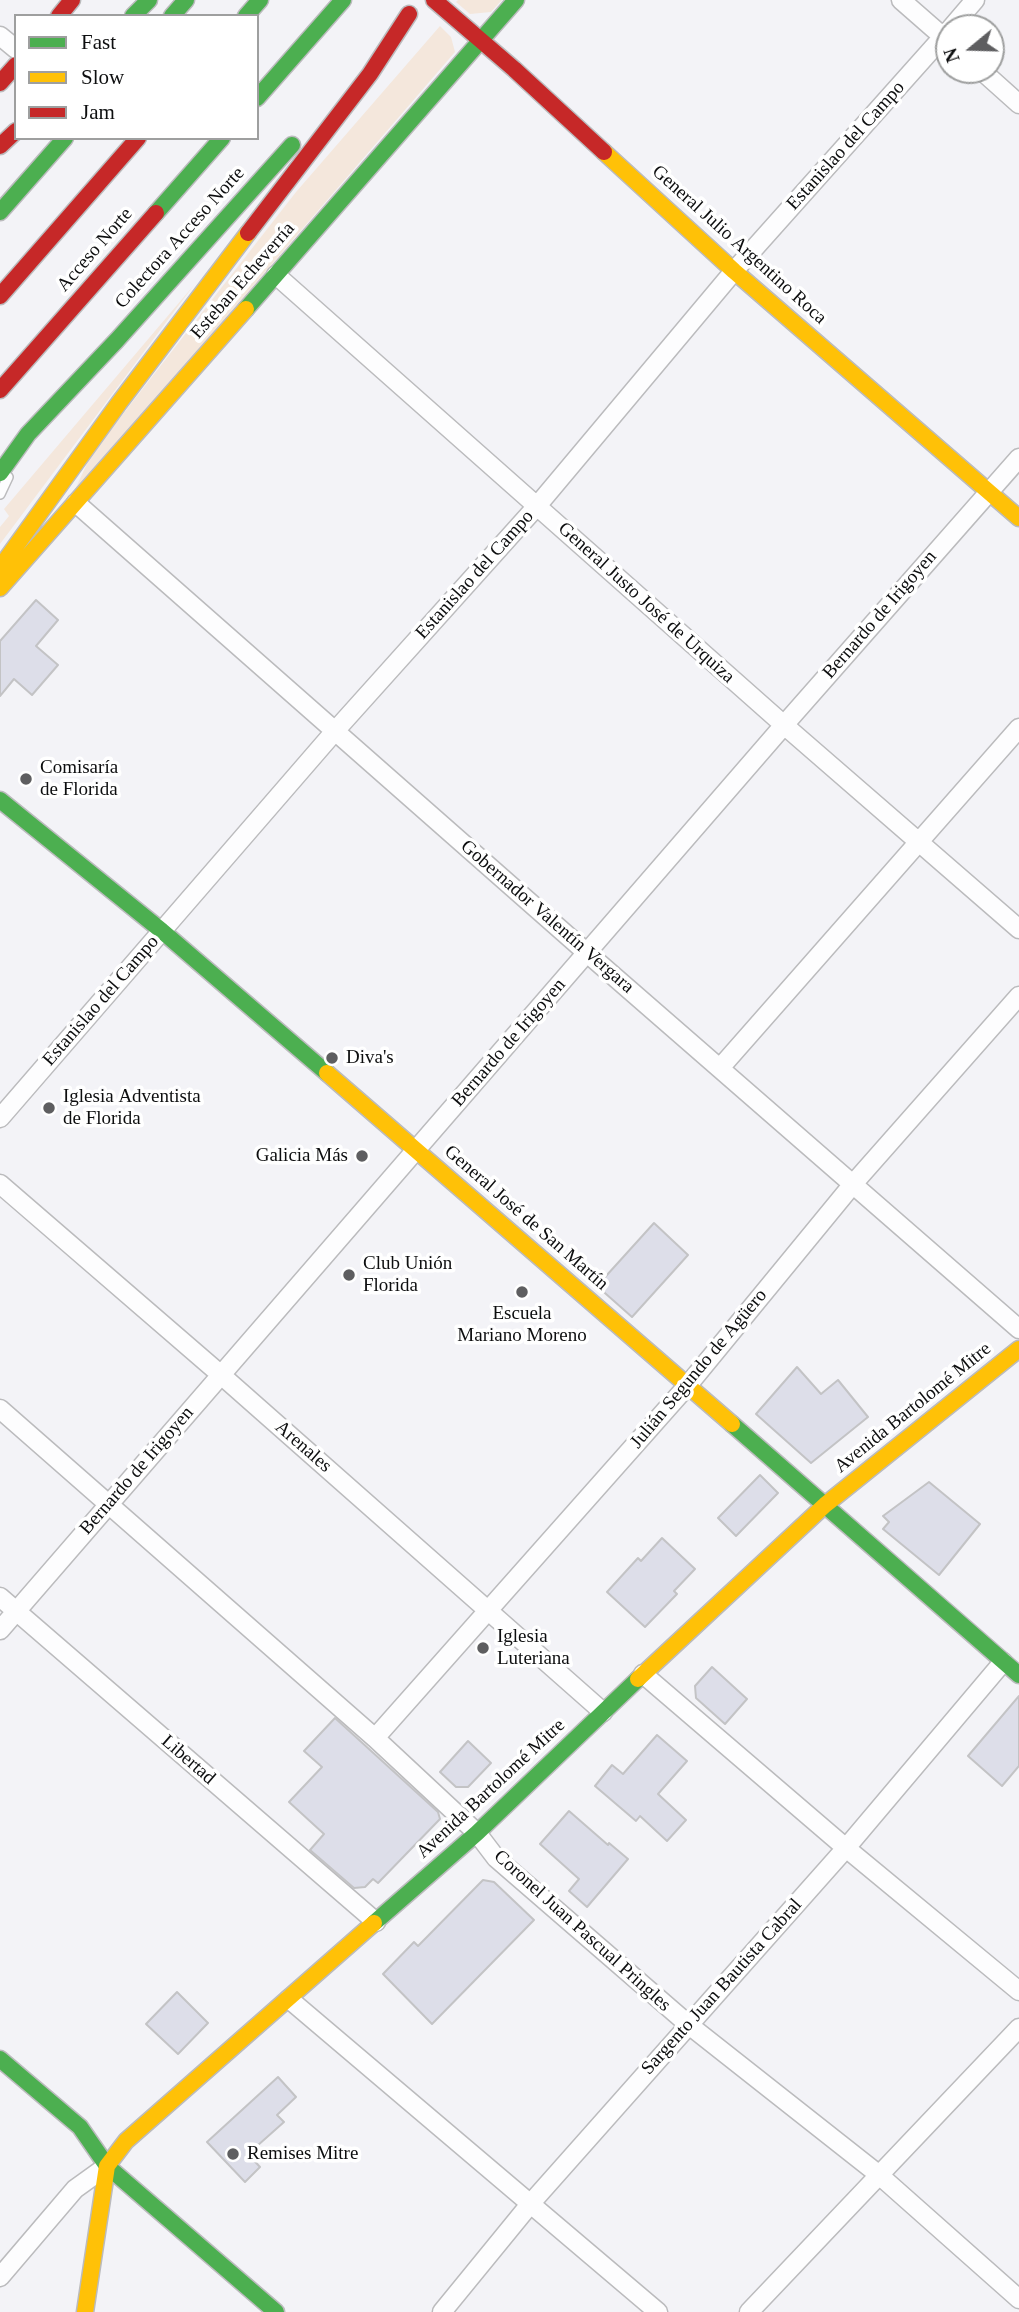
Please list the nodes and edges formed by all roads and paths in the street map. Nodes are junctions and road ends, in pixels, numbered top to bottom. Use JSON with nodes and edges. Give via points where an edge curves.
{"nodes":[{"id":1,"x":72,"y":0,"type":"edge"},
{"id":2,"x":149,"y":0,"type":"edge"},
{"id":3,"x":186,"y":0,"type":"edge"},
{"id":4,"x":260,"y":0,"type":"edge"},
{"id":5,"x":342,"y":0,"type":"edge"},
{"id":6,"x":422,"y":0,"type":"edge"},
{"id":7,"x":434,"y":0,"type":"edge"},
{"id":8,"x":516,"y":0,"type":"edge"},
{"id":9,"x":901,"y":0,"type":"edge"},
{"id":10,"x":975,"y":0,"type":"edge"},
{"id":11,"x":61,"y":14,"type":"edge"},
{"id":12,"x":135,"y":14,"type":"edge"},
{"id":13,"x":174,"y":14,"type":"edge"},
{"id":14,"x":248,"y":14,"type":"edge"},
{"id":15,"x":964,"y":14,"type":"edge"},
{"id":16,"x":409,"y":15,"type":"junction"},
{"id":17,"x":935,"y":25,"type":"edge"},
{"id":18,"x":0,"y":36,"type":"edge"},
{"id":19,"x":481,"y":40,"type":"junction"},
{"id":20,"x":14,"y":47,"type":"edge"},
{"id":21,"x":935,"y":48,"type":"edge"},
{"id":22,"x":14,"y":67,"type":"edge"},
{"id":23,"x":0,"y":83,"type":"edge"},
{"id":24,"x":997,"y":84,"type":"edge"},
{"id":25,"x":259,"y":96,"type":"edge"},
{"id":26,"x":1019,"y":104,"type":"edge"},
{"id":27,"x":318,"y":116,"type":"dead end"},
{"id":28,"x":14,"y":133,"type":"edge"},
{"id":29,"x":299,"y":136,"type":"dead end"},
{"id":30,"x":63,"y":140,"type":"edge"},
{"id":31,"x":136,"y":140,"type":"edge"},
{"id":32,"x":220,"y":140,"type":"edge"},
{"id":33,"x":0,"y":146,"type":"edge"},
{"id":34,"x":0,"y":212,"type":"edge"},
{"id":35,"x":734,"y":271,"type":"junction"},
{"id":36,"x":276,"y":275,"type":"junction"},
{"id":37,"x":0,"y":296,"type":"edge"},
{"id":38,"x":0,"y":390,"type":"edge"},
{"id":39,"x":29,"y":434,"type":"junction"},
{"id":40,"x":1019,"y":458,"type":"edge"},
{"id":41,"x":0,"y":473,"type":"edge"},
{"id":42,"x":989,"y":492,"type":"junction"},
{"id":43,"x":0,"y":494,"type":"edge"},
{"id":44,"x":76,"y":503,"type":"junction"},
{"id":45,"x":537,"y":506,"type":"junction"},
{"id":46,"x":1019,"y":518,"type":"edge"},
{"id":47,"x":0,"y":568,"type":"edge"},
{"id":48,"x":0,"y":587,"type":"edge"},
{"id":49,"x":784,"y":725,"type":"junction"},
{"id":50,"x":1019,"y":728,"type":"edge"},
{"id":51,"x":335,"y":731,"type":"junction"},
{"id":52,"x":0,"y":800,"type":"edge"},
{"id":53,"x":919,"y":841,"type":"junction"},
{"id":54,"x":1019,"y":929,"type":"edge"},
{"id":55,"x":162,"y":931,"type":"junction"},
{"id":56,"x":586,"y":953,"type":"junction"},
{"id":57,"x":1019,"y":996,"type":"edge"},
{"id":58,"x":720,"y":1068,"type":"junction"},
{"id":59,"x":0,"y":1118,"type":"edge"},
{"id":60,"x":416,"y":1151,"type":"junction"},
{"id":61,"x":0,"y":1184,"type":"edge"},
{"id":62,"x":853,"y":1184,"type":"junction"},
{"id":63,"x":1019,"y":1329,"type":"edge"},
{"id":64,"x":1019,"y":1349,"type":"edge"},
{"id":65,"x":220,"y":1374,"type":"junction"},
{"id":66,"x":688,"y":1385,"type":"junction"},
{"id":67,"x":0,"y":1409,"type":"edge"},
{"id":68,"x":109,"y":1503,"type":"junction"},
{"id":69,"x":825,"y":1505,"type":"junction"},
{"id":70,"x":0,"y":1597,"type":"edge"},
{"id":71,"x":16,"y":1611,"type":"junction"},
{"id":72,"x":489,"y":1611,"type":"junction"},
{"id":73,"x":0,"y":1630,"type":"edge"},
{"id":74,"x":1003,"y":1662,"type":"junction"},
{"id":75,"x":643,"y":1674,"type":"junction"},
{"id":76,"x":1019,"y":1675,"type":"edge"},
{"id":77,"x":603,"y":1712,"type":"junction"},
{"id":78,"x":375,"y":1738,"type":"junction"},
{"id":79,"x":477,"y":1833,"type":"junction"},
{"id":80,"x":846,"y":1848,"type":"junction"},
{"id":81,"x":376,"y":1922,"type":"junction"},
{"id":82,"x":1019,"y":1992,"type":"edge"},
{"id":83,"x":289,"y":1999,"type":"junction"},
{"id":84,"x":688,"y":2025,"type":"junction"},
{"id":85,"x":1019,"y":2028,"type":"edge"},
{"id":86,"x":0,"y":2059,"type":"edge"},
{"id":87,"x":107,"y":2166,"type":"junction"},
{"id":88,"x":878,"y":2174,"type":"junction"},
{"id":89,"x":531,"y":2203,"type":"junction"},
{"id":90,"x":0,"y":2277,"type":"edge"},
{"id":91,"x":1019,"y":2299,"type":"edge"},
{"id":92,"x":85,"y":2312,"type":"edge"},
{"id":93,"x":276,"y":2312,"type":"edge"},
{"id":94,"x":442,"y":2312,"type":"edge"},
{"id":95,"x":658,"y":2312,"type":"edge"},
{"id":96,"x":749,"y":2312,"type":"edge"}],
"edges":[{"from":1,"to":11,"type":"main road"},
{"from":2,"to":12,"type":"main road"},
{"from":3,"to":13,"type":"main road"},
{"from":4,"to":14,"type":"main road"},
{"from":5,"to":25,"type":"main road"},
{"from":6,"to":16,"type":"main road"},
{"from":7,"to":19,"type":"main road","name":"General Julio Argentino Roca"},
{"from":8,"to":19,"type":"main road","name":"Esteban Echeverría"},
{"from":9,"to":17,"type":"street"},
{"from":10,"to":15,"type":"street","name":"Estanislao del Campo"},
{"from":16,"to":27,"type":"main road"},
{"from":16,"to":47,"type":"main road","via":[[370,74],[119,403]]},
{"from":18,"to":20,"type":"street"},
{"from":19,"to":35,"type":"main road","name":"General Julio Argentino Roca"},
{"from":19,"to":36,"type":"main road","name":"Esteban Echeverría"},
{"from":21,"to":35,"type":"street","name":"Estanislao del Campo"},
{"from":22,"to":23,"type":"main road"},
{"from":24,"to":26,"type":"street"},
{"from":28,"to":33,"type":"main road"},
{"from":29,"to":39,"type":"main road","name":"Colectora Acceso Norte"},
{"from":30,"to":34,"type":"main road"},
{"from":31,"to":37,"type":"main road"},
{"from":32,"to":38,"type":"main road","name":"Acceso Norte"},
{"from":35,"to":42,"type":"main road","name":"General Julio Argentino Roca"},
{"from":35,"to":45,"type":"street","name":"Estanislao del Campo"},
{"from":36,"to":44,"type":"main road","name":"Esteban Echeverría"},
{"from":36,"to":45,"type":"street","name":"General Justo José de Urquiza"},
{"from":39,"to":41,"type":"main road","name":"Colectora Acceso Norte"},
{"from":39,"to":43,"type":"lane"},
{"from":40,"to":42,"type":"street","name":"Bernardo de Irigoyen"},
{"from":42,"to":46,"type":"main road","name":"General Julio Argentino Roca"},
{"from":42,"to":49,"type":"street","name":"Bernardo de Irigoyen"},
{"from":44,"to":48,"type":"main road","name":"Esteban Echeverría"},
{"from":44,"to":51,"type":"street","name":"Gobernador Valentín Vergara"},
{"from":45,"to":49,"type":"street","name":"General Justo José de Urquiza"},
{"from":45,"to":51,"type":"street","name":"Estanislao del Campo"},
{"from":49,"to":53,"type":"street","name":"General Justo José de Urquiza"},
{"from":49,"to":56,"type":"street","name":"Bernardo de Irigoyen"},
{"from":50,"to":53,"type":"street"},
{"from":51,"to":55,"type":"street","name":"Estanislao del Campo"},
{"from":51,"to":56,"type":"street","name":"Gobernador Valentín Vergara"},
{"from":52,"to":55,"type":"main road","name":"General José de San Martín"},
{"from":53,"to":54,"type":"street","name":"General Justo José de Urquiza"},
{"from":53,"to":58,"type":"street"},
{"from":55,"to":59,"type":"street","name":"Estanislao del Campo"},
{"from":55,"to":60,"type":"main road","name":"General José de San Martín"},
{"from":56,"to":58,"type":"street","name":"Gobernador Valentín Vergara"},
{"from":56,"to":60,"type":"street","name":"Bernardo de Irigoyen"},
{"from":57,"to":62,"type":"street","name":"Julián Segundo de Agüero"},
{"from":58,"to":62,"type":"street","name":"Gobernador Valentín Vergara"},
{"from":60,"to":65,"type":"street","name":"Bernardo de Irigoyen"},
{"from":60,"to":66,"type":"main road","name":"General José de San Martín"},
{"from":61,"to":65,"type":"street","name":"Arenales"},
{"from":62,"to":63,"type":"street","name":"Gobernador Valentín Vergara"},
{"from":62,"to":66,"type":"street","name":"Julián Segundo de Agüero"},
{"from":64,"to":69,"type":"main road","name":"Avenida Bartolomé Mitre"},
{"from":65,"to":68,"type":"street","name":"Bernardo de Irigoyen"},
{"from":65,"to":72,"type":"street","name":"Arenales"},
{"from":66,"to":69,"type":"main road","name":"General José de San Martín"},
{"from":66,"to":72,"type":"street","name":"Julián Segundo de Agüero"},
{"from":67,"to":68,"type":"street","name":"Coronel Juan Pascual Pringles"},
{"from":68,"to":71,"type":"street","name":"Bernardo de Irigoyen"},
{"from":68,"to":78,"type":"street","name":"Coronel Juan Pascual Pringles"},
{"from":69,"to":74,"type":"main road","name":"General José de San Martín"},
{"from":69,"to":75,"type":"main road","name":"Avenida Bartolomé Mitre"},
{"from":70,"to":71,"type":"street","name":"Libertad"},
{"from":71,"to":73,"type":"street","name":"Bernardo de Irigoyen"},
{"from":71,"to":81,"type":"street","name":"Libertad"},
{"from":72,"to":77,"type":"street","name":"Arenales"},
{"from":72,"to":78,"type":"street","name":"Julián Segundo de Agüero"},
{"from":74,"to":76,"type":"main road","name":"General José de San Martín"},
{"from":74,"to":80,"type":"street","name":"Sargento Juan Bautista Cabral"},
{"from":75,"to":77,"type":"main road","name":"Avenida Bartolomé Mitre"},
{"from":75,"to":80,"type":"street"},
{"from":77,"to":79,"type":"main road","name":"Avenida Bartolomé Mitre"},
{"from":78,"to":79,"type":"street","name":"Coronel Juan Pascual Pringles"},
{"from":79,"to":81,"type":"main road","name":"Avenida Bartolomé Mitre"},
{"from":79,"to":84,"type":"street","name":"Coronel Juan Pascual Pringles","via":[[496,1858]]},
{"from":80,"to":82,"type":"street"},
{"from":80,"to":84,"type":"street","name":"Sargento Juan Bautista Cabral"},
{"from":81,"to":83,"type":"main road","name":"Avenida Bartolomé Mitre"},
{"from":83,"to":87,"type":"main road","name":"Avenida Bartolomé Mitre","via":[[126,2141]]},
{"from":83,"to":89,"type":"street"},
{"from":84,"to":88,"type":"street","name":"Coronel Juan Pascual Pringles"},
{"from":84,"to":89,"type":"street","name":"Sargento Juan Bautista Cabral"},
{"from":85,"to":88,"type":"street"},
{"from":86,"to":87,"type":"main road","via":[[80,2127]]},
{"from":87,"to":90,"type":"street","via":[[75,2189]]},
{"from":87,"to":92,"type":"main road","name":"Avenida Bartolomé Mitre"},
{"from":87,"to":93,"type":"main road"},
{"from":88,"to":91,"type":"street","name":"Coronel Juan Pascual Pringles"},
{"from":88,"to":96,"type":"street"},
{"from":89,"to":94,"type":"street","name":"Sargento Juan Bautista Cabral"},
{"from":89,"to":95,"type":"street"}]}
